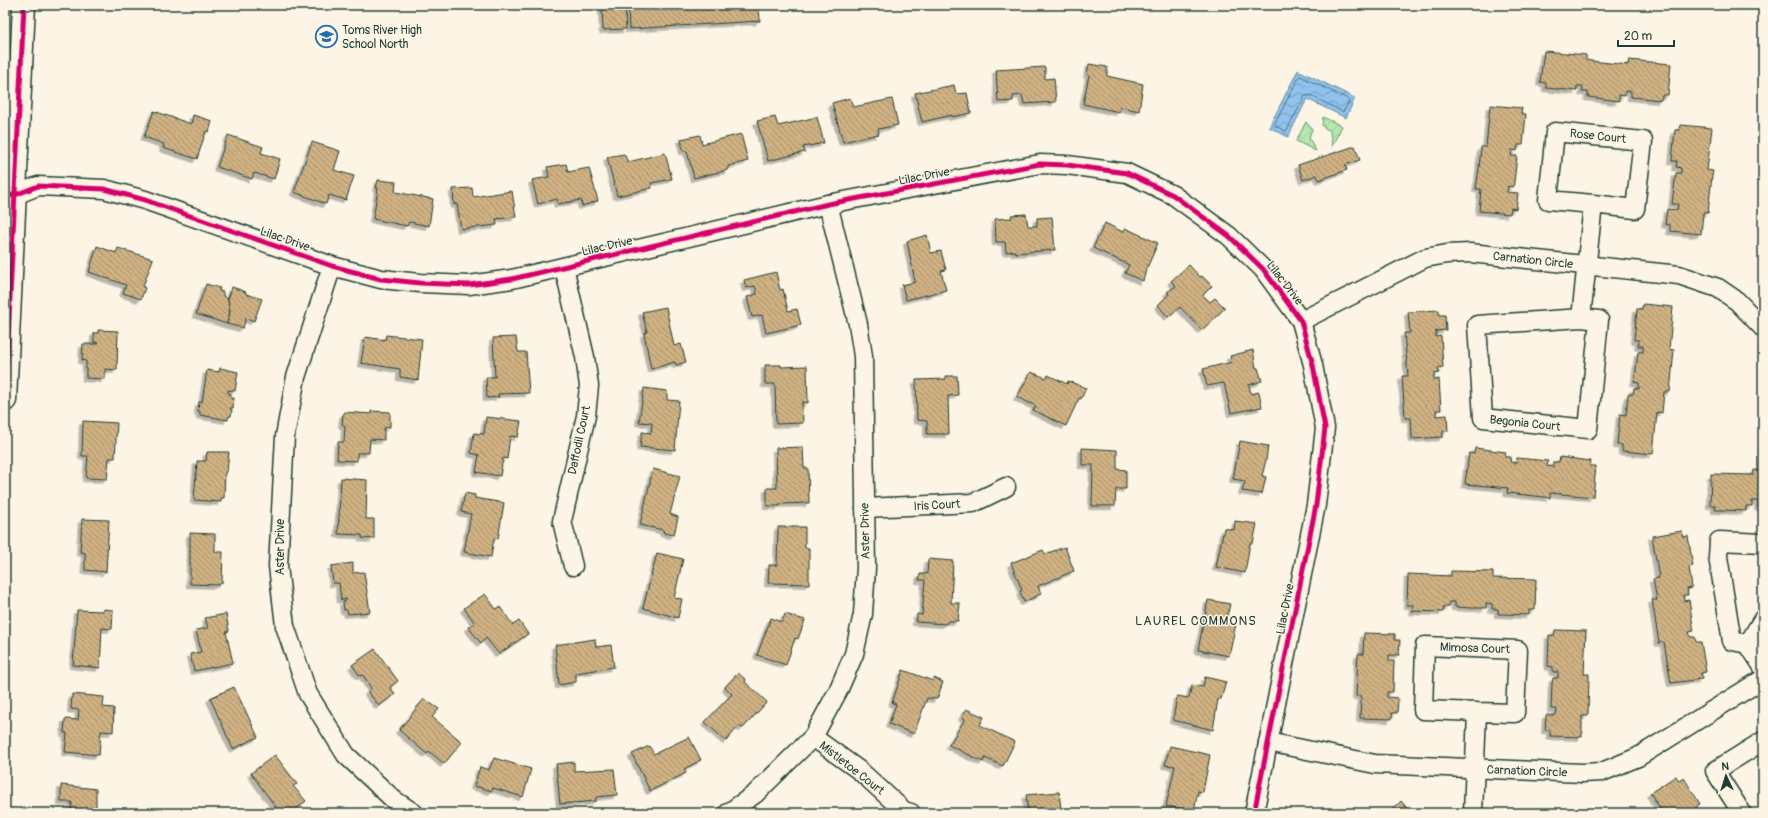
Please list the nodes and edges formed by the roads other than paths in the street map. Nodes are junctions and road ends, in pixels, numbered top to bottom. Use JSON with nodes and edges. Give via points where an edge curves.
{"nodes":[{"id":1,"x":24,"y":5,"type":"edge"},
{"id":2,"x":10,"y":195,"type":"edge"},
{"id":3,"x":828,"y":204,"type":"junction"},
{"id":4,"x":1593,"y":204,"type":"junction"},
{"id":5,"x":1586,"y":265,"type":"junction"},
{"id":6,"x":332,"y":266,"type":"junction"},
{"id":7,"x":564,"y":267,"type":"junction"},
{"id":8,"x":1581,"y":318,"type":"junction"},
{"id":9,"x":1760,"y":318,"type":"edge"},
{"id":10,"x":1301,"y":321,"type":"junction"},
{"id":11,"x":5,"y":400,"type":"edge"},
{"id":12,"x":1006,"y":487,"type":"dead end"},
{"id":13,"x":865,"y":508,"type":"junction"},
{"id":14,"x":1763,"y":543,"type":"edge"},
{"id":15,"x":573,"y":566,"type":"dead end"},
{"id":16,"x":1763,"y":618,"type":"edge"},
{"id":17,"x":1748,"y":644,"type":"junction"},
{"id":18,"x":1763,"y":667,"type":"edge"},
{"id":19,"x":1763,"y":679,"type":"edge"},
{"id":20,"x":1477,"y":712,"type":"junction"},
{"id":21,"x":813,"y":737,"type":"junction"},
{"id":22,"x":1763,"y":741,"type":"edge"},
{"id":23,"x":1268,"y":742,"type":"junction"},
{"id":24,"x":1475,"y":768,"type":"junction"},
{"id":25,"x":414,"y":813,"type":"edge"},
{"id":26,"x":728,"y":813,"type":"edge"},
{"id":27,"x":910,"y":813,"type":"edge"},
{"id":28,"x":1254,"y":813,"type":"edge"},
{"id":29,"x":1473,"y":813,"type":"edge"},
{"id":30,"x":1742,"y":813,"type":"edge"}],
"edges":[{"from":1,"to":2,"type":"main road"},
{"from":2,"to":6,"type":"street","name":"Lilac Drive","via":[[38,186],[104,189],[145,200]]},
{"from":2,"to":11,"type":"main road"},
{"from":3,"to":7,"type":"street","name":"Lilac Drive"},
{"from":3,"to":10,"type":"street","name":"Lilac Drive","via":[[1040,164],[1127,173],[1173,195],[1229,236],[1263,269]]},
{"from":3,"to":13,"type":"street","name":"Aster Drive","via":[[858,324],[863,356]]},
{"from":4,"to":4,"type":"street","name":"Rose Court","via":[[1635,209],[1643,141],[1555,132],[1548,200]]},
{"from":4,"to":5,"type":"street"},
{"from":5,"to":8,"type":"street"},
{"from":5,"to":9,"type":"street","name":"Carnation Circle","via":[[1679,275],[1696,280],[1718,288]]},
{"from":5,"to":10,"type":"street","name":"Carnation Circle","via":[[1470,253],[1425,258]]},
{"from":6,"to":7,"type":"street","name":"Lilac Drive","via":[[381,279],[469,285],[512,279]]},
{"from":6,"to":25,"type":"street","name":"Aster Drive","via":[[296,377],[285,436],[278,566],[285,626],[308,694],[346,755],[394,800]]},
{"from":7,"to":15,"type":"street","name":"Daffodil Court","via":[[585,357],[588,386],[586,416],[562,521]]},
{"from":8,"to":8,"type":"street","name":"Begonia Court","via":[[1599,320],[1588,429],[1483,418],[1477,325]]},
{"from":10,"to":23,"type":"street","name":"Lilac Drive","via":[[1313,365],[1325,428],[1316,505]]},
{"from":12,"to":13,"type":"street","name":"Iris Court","via":[[972,503]]},
{"from":13,"to":21,"type":"street","name":"Aster Drive","via":[[866,568],[863,614],[854,654],[838,691]]},
{"from":14,"to":17,"type":"street","via":[[1718,541],[1718,557],[1732,641]]},
{"from":16,"to":17,"type":"street"},
{"from":17,"to":18,"type":"street"},
{"from":19,"to":24,"type":"street","name":"Carnation Circle","via":[[1638,757],[1602,772]]},
{"from":20,"to":20,"type":"street","name":"Mimosa Court","via":[[1515,713],[1518,650],[1426,646],[1423,710]]},
{"from":20,"to":24,"type":"street"},
{"from":21,"to":26,"type":"street","name":"Aster Drive","via":[[756,794]]},
{"from":21,"to":27,"type":"street","name":"Mistletoe Court","via":[[860,771],[904,811]]},
{"from":22,"to":30,"type":"street","via":[[1715,771]]},
{"from":23,"to":24,"type":"street","name":"Carnation Circle","via":[[1375,764]]},
{"from":23,"to":28,"type":"street","name":"Lilac Drive"},
{"from":24,"to":29,"type":"street"}]}
